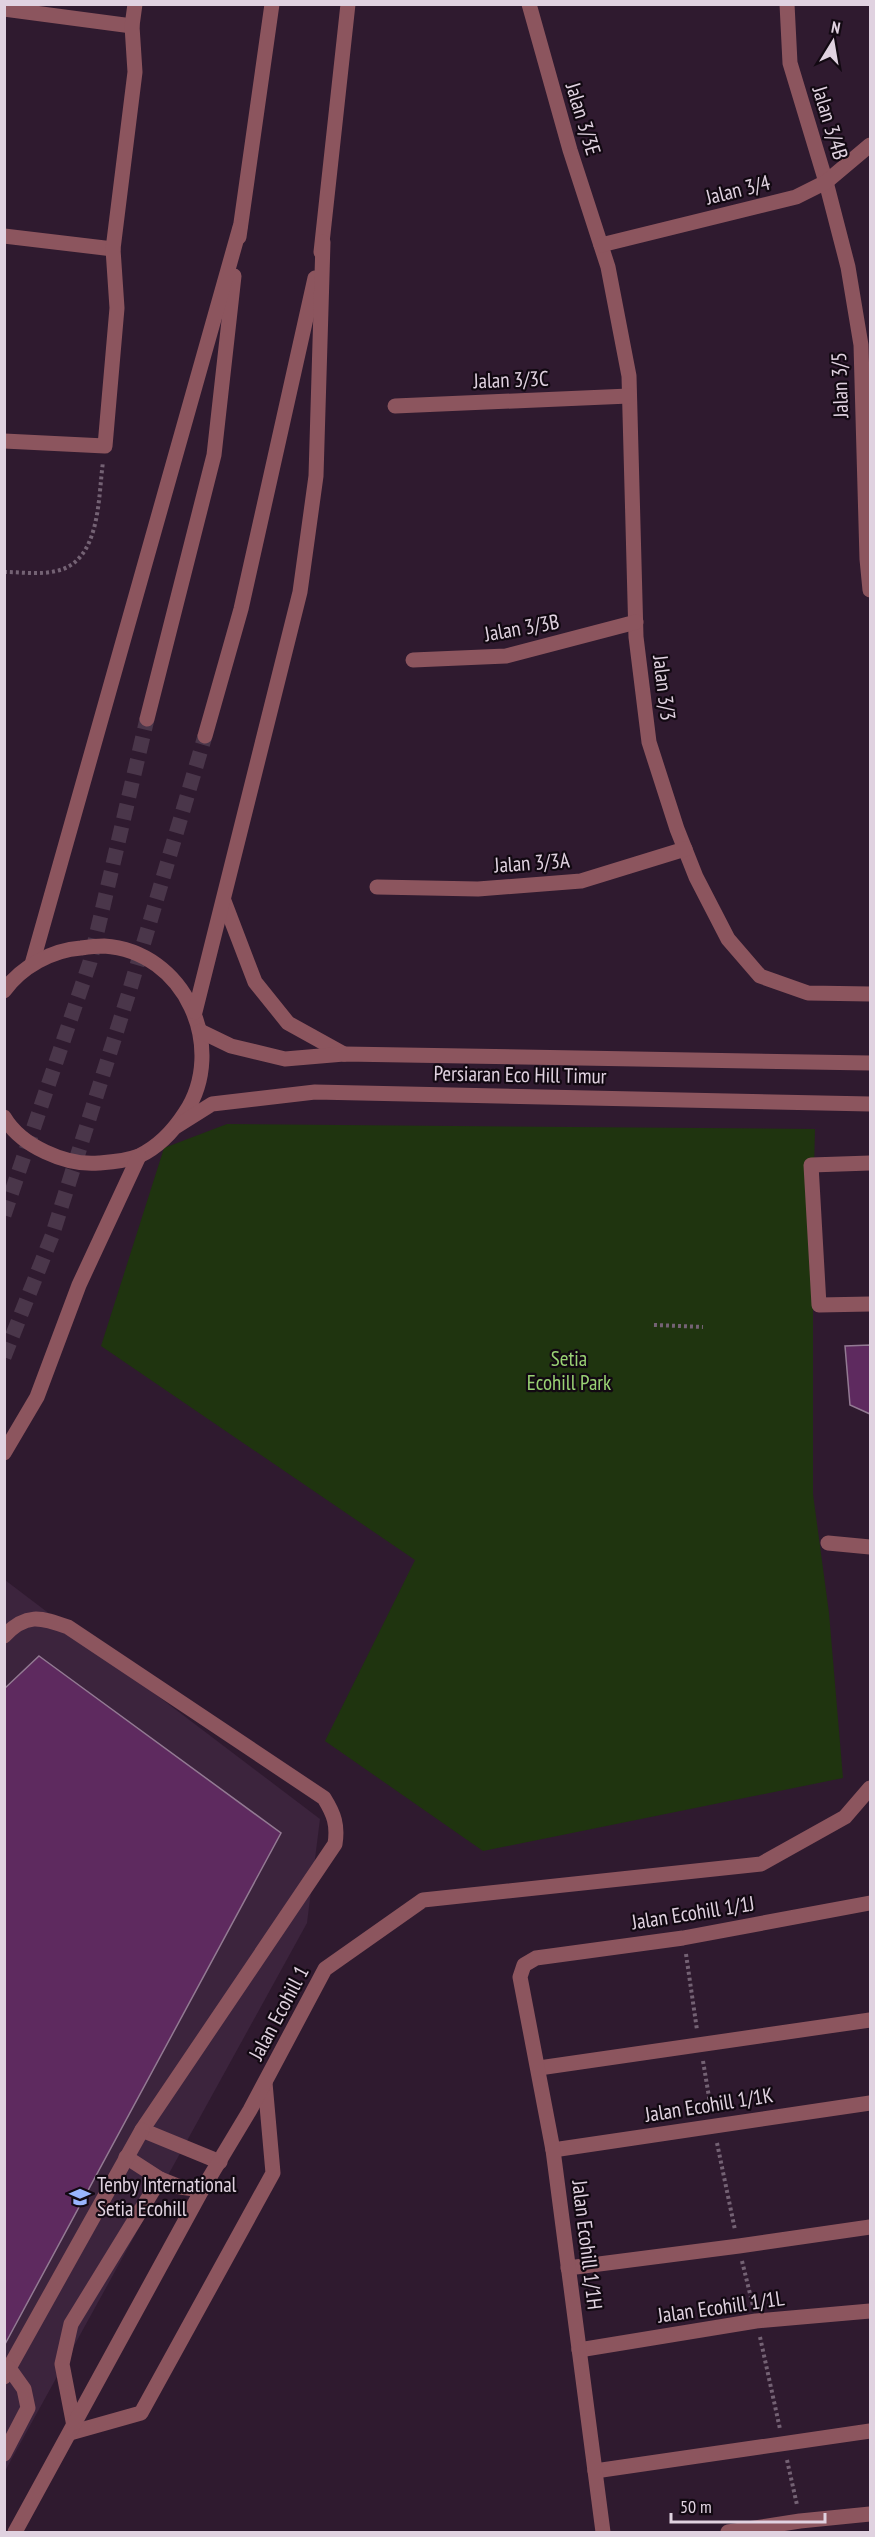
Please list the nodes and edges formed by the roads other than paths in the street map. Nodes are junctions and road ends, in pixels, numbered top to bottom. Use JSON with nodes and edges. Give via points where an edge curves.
{"nodes":[{"id":1,"x":135,"y":4,"type":"edge"},
{"id":2,"x":272,"y":4,"type":"edge"},
{"id":3,"x":348,"y":4,"type":"edge"},
{"id":4,"x":529,"y":4,"type":"edge"},
{"id":5,"x":786,"y":4,"type":"edge"},
{"id":6,"x":4,"y":9,"type":"edge"},
{"id":7,"x":132,"y":26,"type":"junction"},
{"id":8,"x":870,"y":145,"type":"edge"},
{"id":9,"x":826,"y":182,"type":"junction"},
{"id":10,"x":240,"y":227,"type":"junction"},
{"id":11,"x":4,"y":236,"type":"edge"},
{"id":12,"x":323,"y":242,"type":"junction"},
{"id":13,"x":601,"y":245,"type":"junction"},
{"id":14,"x":113,"y":249,"type":"junction"},
{"id":15,"x":608,"y":267,"type":"joint"},
{"id":16,"x":629,"y":396,"type":"junction"},
{"id":17,"x":394,"y":406,"type":"dead end"},
{"id":18,"x":4,"y":441,"type":"edge"},
{"id":19,"x":870,"y":590,"type":"edge"},
{"id":20,"x":636,"y":622,"type":"junction"},
{"id":21,"x":413,"y":660,"type":"dead end"},
{"id":22,"x":147,"y":719,"type":"tunnel mouth"},
{"id":23,"x":205,"y":736,"type":"tunnel mouth"},
{"id":24,"x":685,"y":849,"type":"junction"},
{"id":25,"x":377,"y":887,"type":"dead end"},
{"id":26,"x":224,"y":901,"type":"junction"},
{"id":27,"x":32,"y":964,"type":"junction"},
{"id":28,"x":5,"y":990,"type":"edge"},
{"id":29,"x":870,"y":994,"type":"edge"},
{"id":30,"x":195,"y":1012,"type":"junction"},
{"id":31,"x":200,"y":1031,"type":"junction"},
{"id":32,"x":344,"y":1054,"type":"junction"},
{"id":33,"x":870,"y":1063,"type":"edge"},
{"id":34,"x":870,"y":1104,"type":"edge"},
{"id":35,"x":4,"y":1117,"type":"edge"},
{"id":36,"x":177,"y":1126,"type":"junction"},
{"id":37,"x":139,"y":1156,"type":"junction"},
{"id":38,"x":870,"y":1163,"type":"edge"},
{"id":39,"x":870,"y":1304,"type":"edge"},
{"id":40,"x":4,"y":1453,"type":"edge"},
{"id":41,"x":828,"y":1543,"type":"dead end"},
{"id":42,"x":870,"y":1547,"type":"edge"},
{"id":43,"x":4,"y":1636,"type":"edge"},
{"id":44,"x":870,"y":1788,"type":"edge"},
{"id":45,"x":870,"y":1903,"type":"edge"},
{"id":46,"x":524,"y":1965,"type":"joint"},
{"id":47,"x":870,"y":2020,"type":"edge"},
{"id":48,"x":539,"y":2068,"type":"junction"},
{"id":49,"x":265,"y":2083,"type":"junction"},
{"id":50,"x":870,"y":2103,"type":"edge"},
{"id":51,"x":141,"y":2130,"type":"junction"},
{"id":52,"x":553,"y":2150,"type":"junction"},
{"id":53,"x":126,"y":2157,"type":"junction"},
{"id":54,"x":220,"y":2162,"type":"junction"},
{"id":55,"x":159,"y":2179,"type":"junction"},
{"id":56,"x":202,"y":2190,"type":"junction"},
{"id":57,"x":870,"y":2227,"type":"edge"},
{"id":58,"x":568,"y":2268,"type":"junction"},
{"id":59,"x":870,"y":2311,"type":"edge"},
{"id":60,"x":579,"y":2350,"type":"junction"},
{"id":61,"x":7,"y":2372,"type":"edge"},
{"id":62,"x":72,"y":2429,"type":"junction"},
{"id":63,"x":870,"y":2431,"type":"edge"},
{"id":64,"x":4,"y":2454,"type":"edge"},
{"id":65,"x":595,"y":2471,"type":"junction"},
{"id":66,"x":870,"y":2514,"type":"edge"},
{"id":67,"x":15,"y":2532,"type":"edge"},
{"id":68,"x":603,"y":2532,"type":"edge"},
{"id":69,"x":728,"y":2532,"type":"edge"}],
"edges":[{"from":1,"to":7,"type":"street"},
{"from":2,"to":10,"type":"street"},
{"from":3,"to":12,"type":"street"},
{"from":4,"to":13,"type":"street","name":"Jalan 3/3E"},
{"from":5,"to":9,"type":"street","name":"Jalan 3/4B","via":[[790,63]]},
{"from":6,"to":7,"type":"street"},
{"from":7,"to":14,"type":"street","via":[[135,72]]},
{"from":8,"to":9,"type":"street","name":"Jalan 3/4"},
{"from":9,"to":13,"type":"street","name":"Jalan 3/4","via":[[796,197]]},
{"from":9,"to":19,"type":"street","name":"Jalan 3/5","via":[[848,267],[861,345]]},
{"from":10,"to":22,"type":"street","via":[[214,454]]},
{"from":10,"to":27,"type":"street"},
{"from":11,"to":14,"type":"street"},
{"from":12,"to":23,"type":"street","via":[[242,609]]},
{"from":12,"to":26,"type":"street","via":[[316,476],[300,592]]},
{"from":13,"to":15,"type":"street","name":"Jalan 3/3E"},
{"from":14,"to":18,"type":"street","via":[[117,308],[105,446]]},
{"from":15,"to":16,"type":"street","name":"Jalan 3/3"},
{"from":16,"to":17,"type":"street","name":"Jalan 3/3C"},
{"from":16,"to":20,"type":"street","name":"Jalan 3/3"},
{"from":20,"to":21,"type":"street","name":"Jalan 3/3B","via":[[506,656]]},
{"from":20,"to":24,"type":"street","name":"Jalan 3/3","via":[[649,742]]},
{"from":24,"to":25,"type":"street","name":"Jalan 3/3A","via":[[581,881],[478,889]]},
{"from":24,"to":29,"type":"street","name":"Jalan 3/3","via":[[729,939],[760,976],[808,993]]},
{"from":26,"to":30,"type":"street"},
{"from":26,"to":32,"type":"street","via":[[255,982],[288,1023]]},
{"from":27,"to":28,"type":"street"},
{"from":27,"to":30,"type":"street","via":[[67,949],[104,946],[133,953],[159,967],[180,987]]},
{"from":30,"to":31,"type":"street"},
{"from":31,"to":32,"type":"street","name":"Persiaran Eco Hill Timur","via":[[231,1046],[285,1059]]},
{"from":31,"to":36,"type":"street","via":[[202,1072],[193,1101]]},
{"from":32,"to":33,"type":"street","name":"Persiaran Eco Hill Timur"},
{"from":34,"to":36,"type":"street","name":"Persiaran Eco Hill Timur","via":[[315,1092],[212,1104]]},
{"from":35,"to":37,"type":"street","via":[[35,1147],[61,1159],[89,1164]]},
{"from":36,"to":37,"type":"street"},
{"from":37,"to":40,"type":"street","via":[[79,1285],[37,1398]]},
{"from":38,"to":39,"type":"street","via":[[811,1165],[819,1305]]},
{"from":41,"to":42,"type":"street"},
{"from":43,"to":51,"type":"street","via":[[25,1620],[42,1618],[68,1627],[324,1798],[335,1817],[335,1844]]},
{"from":44,"to":49,"type":"street","name":"Jalan Ecohill 1","via":[[845,1817],[761,1864],[423,1900],[325,1969]]},
{"from":45,"to":46,"type":"street","name":"Jalan Ecohill 1/1J","via":[[683,1938],[536,1958]]},
{"from":46,"to":48,"type":"street","name":"Jalan Ecohill 1/1H","via":[[520,1977]]},
{"from":47,"to":48,"type":"street"},
{"from":48,"to":52,"type":"street","name":"Jalan Ecohill 1/1H"},
{"from":49,"to":54,"type":"street","name":"Jalan Ecohill 1"},
{"from":49,"to":62,"type":"street","via":[[273,2173],[147,2403],[141,2413]]},
{"from":50,"to":52,"type":"street","name":"Jalan Ecohill 1/1K"},
{"from":51,"to":53,"type":"street"},
{"from":51,"to":54,"type":"street"},
{"from":52,"to":58,"type":"street","name":"Jalan Ecohill 1/1H"},
{"from":53,"to":55,"type":"street"},
{"from":53,"to":61,"type":"street"},
{"from":54,"to":56,"type":"street","name":"Jalan Ecohill 1"},
{"from":55,"to":56,"type":"street"},
{"from":55,"to":62,"type":"street","via":[[71,2324],[62,2364]]},
{"from":56,"to":62,"type":"street","name":"Jalan Ecohill 1"},
{"from":57,"to":58,"type":"street"},
{"from":58,"to":60,"type":"street","name":"Jalan Ecohill 1/1H"},
{"from":59,"to":60,"type":"street","name":"Jalan Ecohill 1/1L","via":[[756,2321]]},
{"from":60,"to":65,"type":"street","name":"Jalan Ecohill 1/1H"},
{"from":61,"to":64,"type":"street","via":[[24,2390],[28,2408]]},
{"from":62,"to":67,"type":"street","name":"Jalan Ecohill 1"},
{"from":63,"to":65,"type":"street"},
{"from":65,"to":68,"type":"street","name":"Jalan Ecohill 1/1H"},
{"from":66,"to":69,"type":"street"}]}
